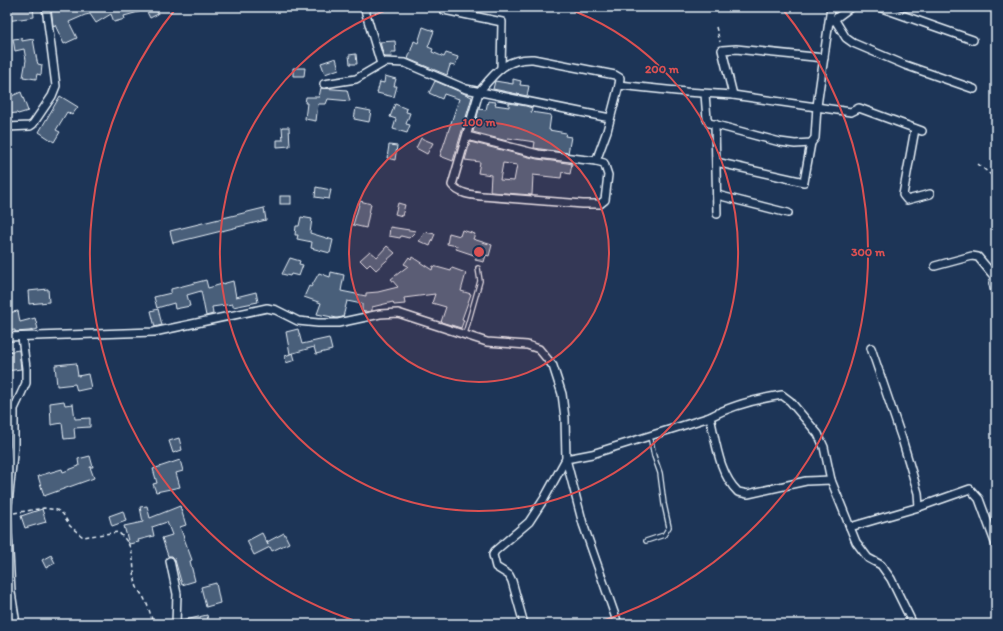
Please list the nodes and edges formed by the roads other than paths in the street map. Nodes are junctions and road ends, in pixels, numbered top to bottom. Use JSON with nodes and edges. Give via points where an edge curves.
{"nodes":[{"id":1,"x":46,"y":7,"type":"edge"},
{"id":2,"x":364,"y":7,"type":"edge"},
{"id":3,"x":444,"y":7,"type":"edge"},
{"id":4,"x":830,"y":7,"type":"edge"},
{"id":5,"x":851,"y":7,"type":"edge"},
{"id":6,"x":879,"y":7,"type":"edge"},
{"id":7,"x":835,"y":20,"type":"junction"},
{"id":8,"x":828,"y":24,"type":"junction"},
{"id":9,"x":973,"y":40,"type":"dead end"},
{"id":10,"x":824,"y":58,"type":"junction"},
{"id":11,"x":381,"y":64,"type":"junction"},
{"id":12,"x":501,"y":68,"type":"junction"},
{"id":13,"x":324,"y":84,"type":"dead end"},
{"id":14,"x":619,"y":85,"type":"junction"},
{"id":15,"x":974,"y":89,"type":"dead end"},
{"id":16,"x":479,"y":92,"type":"junction"},
{"id":17,"x":705,"y":94,"type":"junction"},
{"id":18,"x":733,"y":95,"type":"junction"},
{"id":19,"x":817,"y":106,"type":"junction"},
{"id":20,"x":610,"y":118,"type":"junction"},
{"id":21,"x":715,"y":124,"type":"junction"},
{"id":22,"x":7,"y":127,"type":"edge"},
{"id":23,"x":915,"y":129,"type":"junction"},
{"id":24,"x":922,"y":131,"type":"dead end"},
{"id":25,"x":467,"y":136,"type":"junction"},
{"id":26,"x":811,"y":143,"type":"junction"},
{"id":27,"x":596,"y":161,"type":"junction"},
{"id":28,"x":716,"y":162,"type":"junction"},
{"id":29,"x":930,"y":194,"type":"dead end"},
{"id":30,"x":717,"y":195,"type":"junction"},
{"id":31,"x":788,"y":213,"type":"dead end"},
{"id":32,"x":717,"y":214,"type":"dead end"},
{"id":33,"x":935,"y":266,"type":"dead end"},
{"id":34,"x":478,"y":268,"type":"dead end"},
{"id":35,"x":995,"y":275,"type":"edge"},
{"id":36,"x":996,"y":305,"type":"edge"},
{"id":37,"x":464,"y":336,"type":"junction"},
{"id":38,"x":7,"y":337,"type":"edge"},
{"id":39,"x":22,"y":337,"type":"junction"},
{"id":40,"x":871,"y":348,"type":"dead end"},
{"id":41,"x":710,"y":417,"type":"junction"},
{"id":42,"x":650,"y":435,"type":"junction"},
{"id":43,"x":566,"y":459,"type":"junction"},
{"id":44,"x":831,"y":480,"type":"junction"},
{"id":45,"x":7,"y":504,"type":"edge"},
{"id":46,"x":919,"y":507,"type":"junction"},
{"id":47,"x":7,"y":514,"type":"edge"},
{"id":48,"x":850,"y":527,"type":"junction"},
{"id":49,"x":646,"y":541,"type":"dead end"},
{"id":50,"x":996,"y":545,"type":"edge"},
{"id":51,"x":170,"y":561,"type":"dead end"},
{"id":52,"x":16,"y":624,"type":"edge"},
{"id":53,"x":176,"y":624,"type":"edge"},
{"id":54,"x":524,"y":624,"type":"edge"},
{"id":55,"x":618,"y":624,"type":"edge"},
{"id":56,"x":913,"y":624,"type":"edge"}],
"edges":[{"from":1,"to":22,"type":"street","via":[[55,90],[33,124]]},
{"from":2,"to":11,"type":"street"},
{"from":3,"to":12,"type":"street","via":[[444,10],[502,22]]},
{"from":4,"to":8,"type":"street"},
{"from":5,"to":7,"type":"street"},
{"from":6,"to":9,"type":"street"},
{"from":7,"to":8,"type":"street"},
{"from":7,"to":15,"type":"street","via":[[846,38],[853,43],[905,65]]},
{"from":8,"to":10,"type":"street"},
{"from":10,"to":18,"type":"street","via":[[736,49],[722,50]]},
{"from":10,"to":19,"type":"street"},
{"from":11,"to":13,"type":"street","via":[[356,79]]},
{"from":11,"to":16,"type":"street","via":[[405,63]]},
{"from":12,"to":14,"type":"street","via":[[520,59],[533,59],[616,75],[621,79]]},
{"from":12,"to":16,"type":"street"},
{"from":14,"to":17,"type":"street"},
{"from":14,"to":20,"type":"street"},
{"from":16,"to":20,"type":"street"},
{"from":16,"to":25,"type":"street"},
{"from":17,"to":18,"type":"street"},
{"from":17,"to":21,"type":"street","via":[[707,119],[709,123]]},
{"from":18,"to":19,"type":"street"},
{"from":19,"to":23,"type":"street","via":[[851,112],[859,108]]},
{"from":19,"to":26,"type":"street","via":[[815,138]]},
{"from":20,"to":27,"type":"street"},
{"from":21,"to":26,"type":"street","via":[[780,142]]},
{"from":21,"to":28,"type":"street"},
{"from":23,"to":24,"type":"street"},
{"from":23,"to":29,"type":"street","via":[[903,195],[906,200],[911,200]]},
{"from":25,"to":27,"type":"street","via":[[538,154]]},
{"from":25,"to":27,"type":"street","via":[[452,183],[456,190],[467,194],[600,204],[605,200],[608,175],[604,164]]},
{"from":26,"to":28,"type":"street","via":[[804,182]]},
{"from":28,"to":30,"type":"street"},
{"from":30,"to":31,"type":"street"},
{"from":30,"to":32,"type":"street"},
{"from":33,"to":35,"type":"street","via":[[972,256],[978,257]]},
{"from":34,"to":37,"type":"lane","via":[[480,281]]},
{"from":35,"to":36,"type":"lane","via":[[991,283]]},
{"from":37,"to":39,"type":"street","via":[[398,313],[338,323],[318,323],[298,321],[267,308],[154,332]]},
{"from":37,"to":43,"type":"street","via":[[487,342],[534,346],[543,352],[553,366],[562,394]]},
{"from":38,"to":39,"type":"street"},
{"from":39,"to":45,"type":"street","via":[[26,383],[14,409],[14,445]]},
{"from":40,"to":46,"type":"street","via":[[902,439],[918,493]]},
{"from":41,"to":42,"type":"street"},
{"from":41,"to":44,"type":"street","via":[[726,476],[738,492],[748,494],[806,481]]},
{"from":41,"to":44,"type":"street","via":[[745,403],[784,396],[822,440]]},
{"from":42,"to":43,"type":"street","via":[[592,454]]},
{"from":42,"to":49,"type":"lane","via":[[660,473],[669,527],[664,535]]},
{"from":43,"to":54,"type":"street","via":[[529,522],[493,555],[496,566],[510,575]]},
{"from":43,"to":55,"type":"street","via":[[583,524]]},
{"from":44,"to":48,"type":"street"},
{"from":45,"to":47,"type":"street"},
{"from":46,"to":48,"type":"street"},
{"from":46,"to":50,"type":"street","via":[[970,489],[979,499]]},
{"from":47,"to":52,"type":"street","via":[[11,592]]},
{"from":48,"to":56,"type":"street","via":[[856,542],[868,558],[881,565],[891,579]]},
{"from":51,"to":53,"type":"street","via":[[177,594]]}]}
